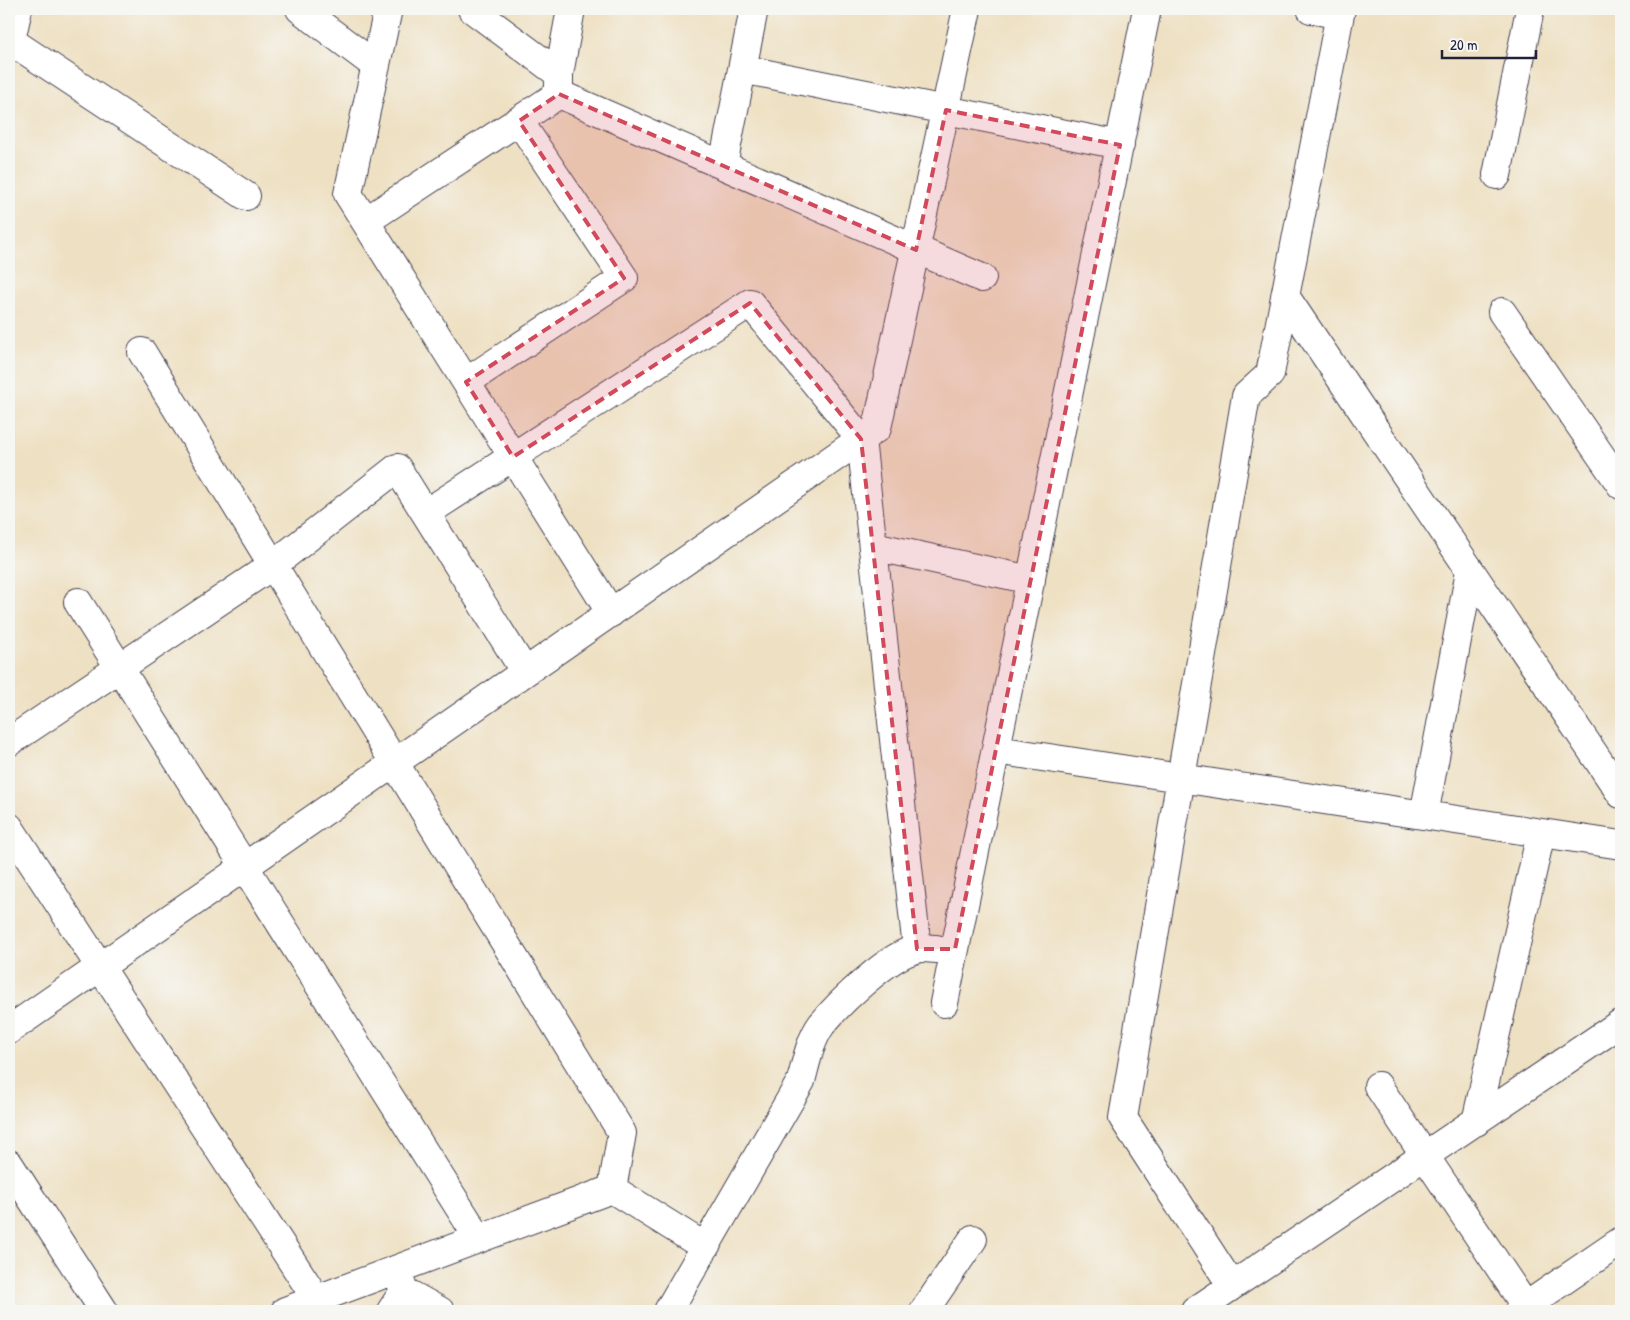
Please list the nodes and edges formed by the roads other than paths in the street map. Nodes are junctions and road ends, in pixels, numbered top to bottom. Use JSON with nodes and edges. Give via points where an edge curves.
{"nodes":[{"id":1,"x":18,"y":9,"type":"edge"},
{"id":2,"x":300,"y":9,"type":"edge"},
{"id":3,"x":388,"y":9,"type":"edge"},
{"id":4,"x":472,"y":9,"type":"edge"},
{"id":5,"x":571,"y":9,"type":"edge"},
{"id":6,"x":754,"y":9,"type":"edge"},
{"id":7,"x":967,"y":9,"type":"edge"},
{"id":8,"x":1148,"y":9,"type":"edge"},
{"id":9,"x":1311,"y":9,"type":"edge"},
{"id":10,"x":1530,"y":9,"type":"edge"},
{"id":11,"x":1340,"y":12,"type":"edge"},
{"id":12,"x":10,"y":45,"type":"edge"},
{"id":13,"x":376,"y":66,"type":"junction"},
{"id":14,"x":742,"y":69,"type":"junction"},
{"id":15,"x":559,"y":84,"type":"junction"},
{"id":16,"x":946,"y":110,"type":"junction"},
{"id":17,"x":519,"y":121,"type":"junction"},
{"id":18,"x":1120,"y":145,"type":"junction"},
{"id":19,"x":723,"y":165,"type":"junction"},
{"id":20,"x":1497,"y":175,"type":"dead end"},
{"id":21,"x":246,"y":196,"type":"dead end"},
{"id":22,"x":366,"y":221,"type":"junction"},
{"id":23,"x":916,"y":250,"type":"junction"},
{"id":24,"x":982,"y":278,"type":"dead end"},
{"id":25,"x":1285,"y":296,"type":"junction"},
{"id":26,"x":1502,"y":312,"type":"dead end"},
{"id":27,"x":142,"y":352,"type":"dead end"},
{"id":28,"x":466,"y":382,"type":"junction"},
{"id":29,"x":861,"y":439,"type":"junction"},
{"id":30,"x":513,"y":457,"type":"junction"},
{"id":31,"x":1621,"y":485,"type":"edge"},
{"id":32,"x":426,"y":513,"type":"junction"},
{"id":33,"x":873,"y":546,"type":"junction"},
{"id":34,"x":273,"y":565,"type":"junction"},
{"id":35,"x":1470,"y":570,"type":"junction"},
{"id":36,"x":1031,"y":580,"type":"junction"},
{"id":37,"x":78,"y":602,"type":"dead end"},
{"id":38,"x":611,"y":613,"type":"junction"},
{"id":39,"x":120,"y":668,"type":"junction"},
{"id":40,"x":525,"y":672,"type":"junction"},
{"id":41,"x":9,"y":742,"type":"edge"},
{"id":42,"x":996,"y":750,"type":"junction"},
{"id":43,"x":394,"y":763,"type":"junction"},
{"id":44,"x":1181,"y":778,"type":"junction"},
{"id":45,"x":1621,"y":794,"type":"edge"},
{"id":46,"x":1424,"y":815,"type":"junction"},
{"id":47,"x":9,"y":827,"type":"edge"},
{"id":48,"x":1541,"y":833,"type":"junction"},
{"id":49,"x":1621,"y":845,"type":"edge"},
{"id":50,"x":245,"y":867,"type":"junction"},
{"id":51,"x":917,"y":948,"type":"junction"},
{"id":52,"x":955,"y":949,"type":"junction"},
{"id":53,"x":100,"y":966,"type":"junction"},
{"id":54,"x":944,"y":1003,"type":"dead end"},
{"id":55,"x":1621,"y":1024,"type":"edge"},
{"id":56,"x":9,"y":1030,"type":"edge"},
{"id":57,"x":1378,"y":1086,"type":"dead end"},
{"id":58,"x":1476,"y":1122,"type":"junction"},
{"id":59,"x":1425,"y":1156,"type":"junction"},
{"id":60,"x":9,"y":1164,"type":"edge"},
{"id":61,"x":612,"y":1189,"type":"junction"},
{"id":62,"x":479,"y":1239,"type":"junction"},
{"id":63,"x":974,"y":1239,"type":"dead end"},
{"id":64,"x":1621,"y":1242,"type":"edge"},
{"id":65,"x":705,"y":1246,"type":"junction"},
{"id":66,"x":1232,"y":1286,"type":"junction"},
{"id":67,"x":397,"y":1291,"type":"edge"},
{"id":68,"x":317,"y":1300,"type":"junction"},
{"id":69,"x":1522,"y":1309,"type":"edge"},
{"id":70,"x":104,"y":1311,"type":"edge"},
{"id":71,"x":286,"y":1311,"type":"edge"},
{"id":72,"x":440,"y":1311,"type":"edge"},
{"id":73,"x":668,"y":1311,"type":"edge"},
{"id":74,"x":924,"y":1311,"type":"edge"},
{"id":75,"x":1195,"y":1311,"type":"edge"}],
"edges":[{"from":1,"to":12,"type":"street"},
{"from":2,"to":13,"type":"street"},
{"from":3,"to":13,"type":"street"},
{"from":4,"to":15,"type":"street"},
{"from":5,"to":15,"type":"street"},
{"from":6,"to":14,"type":"street"},
{"from":7,"to":16,"type":"street"},
{"from":8,"to":18,"type":"street"},
{"from":9,"to":11,"type":"street"},
{"from":10,"to":20,"type":"street"},
{"from":11,"to":25,"type":"street"},
{"from":12,"to":21,"type":"street"},
{"from":13,"to":22,"type":"street","via":[[348,194]]},
{"from":14,"to":16,"type":"street"},
{"from":14,"to":19,"type":"street"},
{"from":15,"to":17,"type":"street"},
{"from":15,"to":19,"type":"street"},
{"from":16,"to":18,"type":"street"},
{"from":16,"to":23,"type":"street"},
{"from":17,"to":22,"type":"street"},
{"from":17,"to":28,"type":"street","via":[[624,278]]},
{"from":18,"to":36,"type":"street"},
{"from":19,"to":23,"type":"street"},
{"from":22,"to":28,"type":"street"},
{"from":23,"to":24,"type":"street"},
{"from":23,"to":29,"type":"street","via":[[877,428]]},
{"from":25,"to":35,"type":"street"},
{"from":25,"to":44,"type":"street","via":[[1270,374],[1246,396]]},
{"from":26,"to":31,"type":"street"},
{"from":27,"to":34,"type":"street"},
{"from":28,"to":30,"type":"street"},
{"from":29,"to":30,"type":"street","via":[[750,303]]},
{"from":29,"to":33,"type":"street"},
{"from":29,"to":38,"type":"street"},
{"from":30,"to":32,"type":"street"},
{"from":30,"to":38,"type":"street"},
{"from":32,"to":34,"type":"street","via":[[397,468]]},
{"from":32,"to":40,"type":"street"},
{"from":33,"to":36,"type":"street"},
{"from":33,"to":51,"type":"street"},
{"from":34,"to":39,"type":"street"},
{"from":34,"to":43,"type":"street"},
{"from":35,"to":45,"type":"street"},
{"from":35,"to":46,"type":"street"},
{"from":36,"to":42,"type":"street"},
{"from":37,"to":39,"type":"street"},
{"from":38,"to":40,"type":"street"},
{"from":39,"to":41,"type":"street"},
{"from":39,"to":50,"type":"street"},
{"from":40,"to":43,"type":"street"},
{"from":42,"to":44,"type":"street"},
{"from":42,"to":52,"type":"street"},
{"from":43,"to":50,"type":"street"},
{"from":43,"to":61,"type":"street","via":[[622,1133]]},
{"from":44,"to":46,"type":"street"},
{"from":44,"to":66,"type":"street","via":[[1123,1118]]},
{"from":46,"to":48,"type":"street"},
{"from":47,"to":53,"type":"street"},
{"from":48,"to":49,"type":"street"},
{"from":48,"to":58,"type":"street"},
{"from":50,"to":53,"type":"street"},
{"from":50,"to":62,"type":"street"},
{"from":51,"to":52,"type":"street"},
{"from":51,"to":65,"type":"street","via":[[888,962],[822,1025],[808,1053],[801,1081]]},
{"from":52,"to":54,"type":"street"},
{"from":53,"to":56,"type":"street"},
{"from":53,"to":68,"type":"street"},
{"from":55,"to":58,"type":"street"},
{"from":57,"to":59,"type":"street"},
{"from":58,"to":59,"type":"street"},
{"from":59,"to":66,"type":"street"},
{"from":59,"to":69,"type":"street"},
{"from":60,"to":70,"type":"street"},
{"from":61,"to":62,"type":"street"},
{"from":61,"to":65,"type":"street"},
{"from":62,"to":67,"type":"street"},
{"from":63,"to":74,"type":"street"},
{"from":64,"to":69,"type":"street"},
{"from":65,"to":73,"type":"street"},
{"from":66,"to":75,"type":"street"},
{"from":67,"to":68,"type":"street"},
{"from":67,"to":72,"type":"street"},
{"from":68,"to":71,"type":"street"}]}
